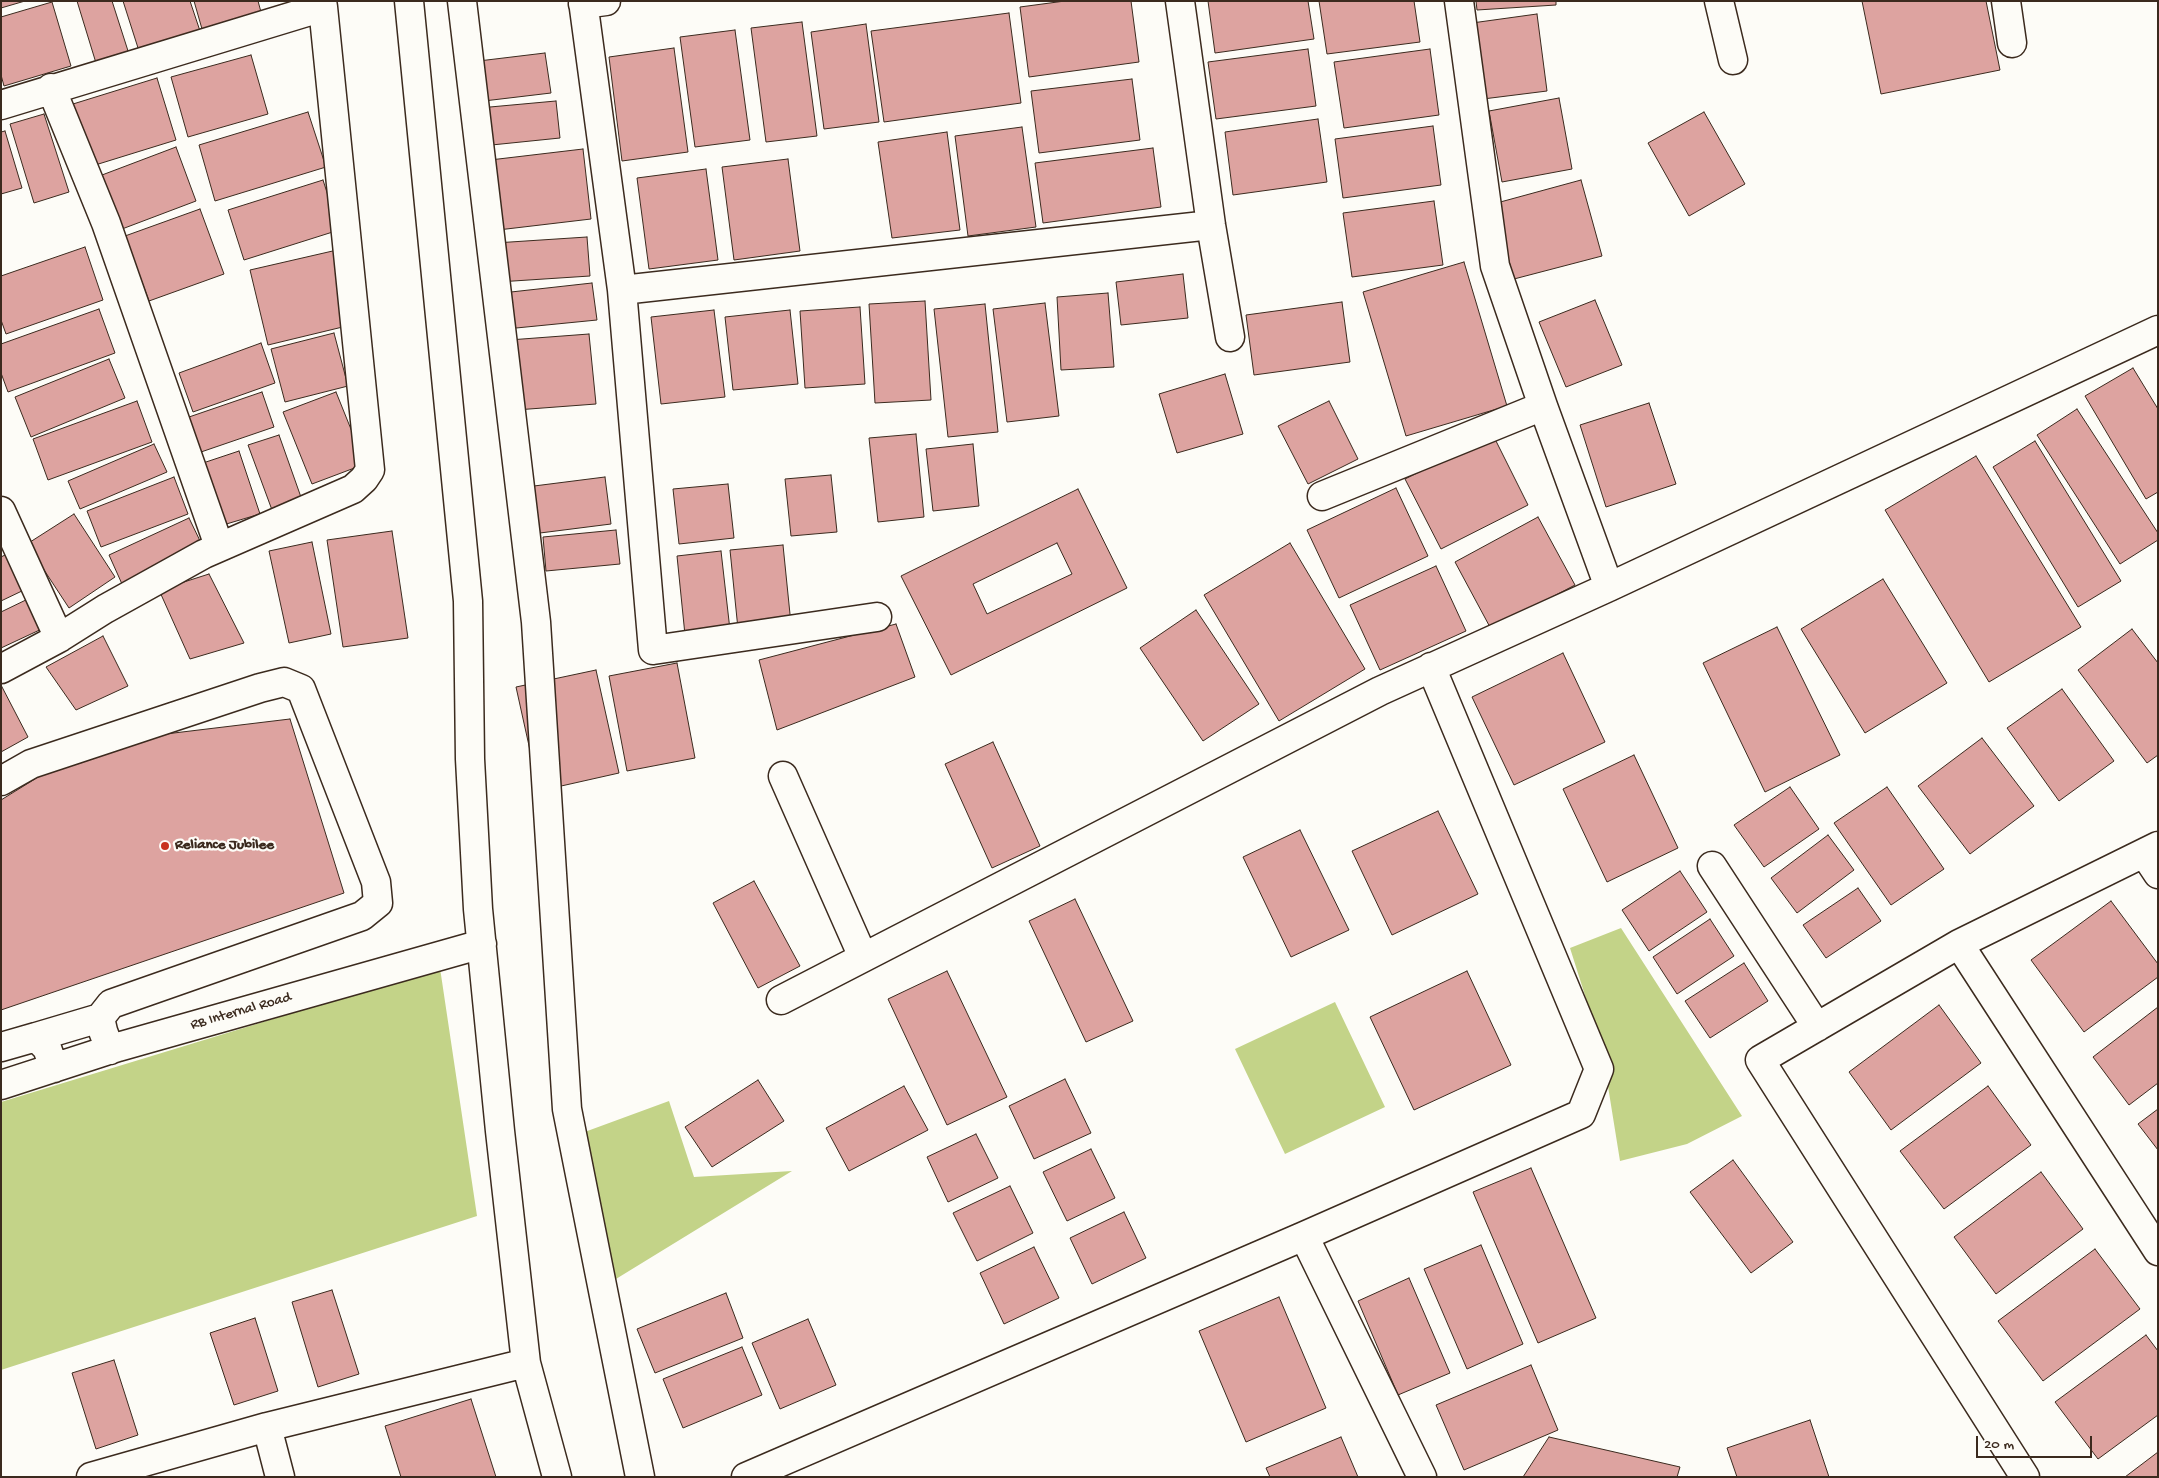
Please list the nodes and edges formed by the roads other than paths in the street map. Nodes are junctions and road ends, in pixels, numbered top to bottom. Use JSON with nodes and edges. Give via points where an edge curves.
{"nodes":[{"id":1,"x":409,"y":1,"type":"edge"},
{"id":2,"x":462,"y":1,"type":"edge"},
{"id":3,"x":1180,"y":1,"type":"edge"},
{"id":4,"x":1459,"y":1,"type":"edge"},
{"id":5,"x":1719,"y":1,"type":"edge"},
{"id":6,"x":2006,"y":1,"type":"edge"},
{"id":7,"x":590,"y":2,"type":"edge"},
{"id":8,"x":322,"y":4,"type":"edge"},
{"id":9,"x":2012,"y":43,"type":"dead end"},
{"id":10,"x":1732,"y":60,"type":"dead end"},
{"id":11,"x":51,"y":88,"type":"junction"},
{"id":12,"x":1,"y":105,"type":"edge"},
{"id":13,"x":1211,"y":225,"type":"junction"},
{"id":14,"x":622,"y":290,"type":"junction"},
{"id":15,"x":2158,"y":330,"type":"edge"},
{"id":16,"x":1230,"y":337,"type":"dead end"},
{"id":17,"x":1543,"y":406,"type":"junction"},
{"id":18,"x":1322,"y":496,"type":"dead end"},
{"id":19,"x":1,"y":511,"type":"edge"},
{"id":20,"x":219,"y":546,"type":"junction"},
{"id":21,"x":1609,"y":587,"type":"junction"},
{"id":22,"x":877,"y":617,"type":"dead end"},
{"id":23,"x":59,"y":638,"type":"junction"},
{"id":24,"x":1432,"y":667,"type":"junction"},
{"id":25,"x":1,"y":669,"type":"edge"},
{"id":26,"x":783,"y":776,"type":"dead end"},
{"id":27,"x":1,"y":781,"type":"edge"},
{"id":28,"x":2153,"y":858,"type":"edge"},
{"id":29,"x":1712,"y":866,"type":"dead end"},
{"id":30,"x":482,"y":944,"type":"junction"},
{"id":31,"x":1959,"y":944,"type":"junction"},
{"id":32,"x":863,"y":958,"type":"junction"},
{"id":33,"x":781,"y":1000,"type":"dead end"},
{"id":34,"x":100,"y":1018,"type":"junction"},
{"id":35,"x":1817,"y":1027,"type":"junction"},
{"id":36,"x":36,"y":1037,"type":"junction"},
{"id":37,"x":1,"y":1047,"type":"edge"},
{"id":38,"x":110,"y":1050,"type":"junction"},
{"id":39,"x":54,"y":1068,"type":"junction"},
{"id":40,"x":1,"y":1085,"type":"edge"},
{"id":41,"x":1304,"y":1236,"type":"junction"},
{"id":42,"x":2158,"y":1251,"type":"edge"},
{"id":43,"x":526,"y":1363,"type":"junction"},
{"id":44,"x":267,"y":1427,"type":"junction"},
{"id":45,"x":90,"y":1477,"type":"edge"},
{"id":46,"x":280,"y":1477,"type":"edge"},
{"id":47,"x":557,"y":1477,"type":"edge"},
{"id":48,"x":640,"y":1477,"type":"edge"},
{"id":49,"x":746,"y":1477,"type":"edge"},
{"id":50,"x":1422,"y":1477,"type":"edge"},
{"id":51,"x":2025,"y":1477,"type":"edge"}],
"edges":[{"from":1,"to":30,"type":"street","via":[[468,601],[470,759]]},
{"from":2,"to":48,"type":"street","via":[[536,622],[567,1109]]},
{"from":3,"to":13,"type":"street"},
{"from":4,"to":17,"type":"street","via":[[1495,266]]},
{"from":5,"to":10,"type":"street"},
{"from":6,"to":9,"type":"street"},
{"from":7,"to":14,"type":"street"},
{"from":8,"to":11,"type":"street"},
{"from":8,"to":20,"type":"street","via":[[370,470],[353,489]]},
{"from":11,"to":12,"type":"street"},
{"from":11,"to":20,"type":"street","via":[[106,223]]},
{"from":13,"to":14,"type":"street"},
{"from":13,"to":16,"type":"street"},
{"from":14,"to":22,"type":"street","via":[[653,650]]},
{"from":15,"to":21,"type":"street"},
{"from":17,"to":18,"type":"street"},
{"from":17,"to":21,"type":"street"},
{"from":19,"to":23,"type":"street"},
{"from":20,"to":23,"type":"street","via":[[113,604]]},
{"from":21,"to":24,"type":"street"},
{"from":23,"to":25,"type":"street"},
{"from":24,"to":32,"type":"street"},
{"from":24,"to":41,"type":"street","via":[[1599,1069],[1581,1114]]},
{"from":26,"to":32,"type":"street"},
{"from":27,"to":34,"type":"street","via":[[31,764],[260,688],[284,682],[301,689],[376,882],[378,903],[362,916],[111,1004]]},
{"from":28,"to":31,"type":"street"},
{"from":29,"to":35,"type":"street"},
{"from":30,"to":38,"type":"street","name":"RB Internal Road"},
{"from":30,"to":43,"type":"street"},
{"from":31,"to":35,"type":"street"},
{"from":31,"to":42,"type":"street"},
{"from":32,"to":33,"type":"street"},
{"from":34,"to":36,"type":"street"},
{"from":34,"to":38,"type":"street"},
{"from":35,"to":51,"type":"street","via":[[1760,1060]]},
{"from":36,"to":37,"type":"street"},
{"from":36,"to":39,"type":"street","via":[[47,1048]]},
{"from":38,"to":39,"type":"street","name":"RB Internal Road"},
{"from":39,"to":40,"type":"street","name":"RB Internal Road"},
{"from":41,"to":49,"type":"street"},
{"from":41,"to":50,"type":"street"},
{"from":43,"to":44,"type":"street"},
{"from":43,"to":47,"type":"street"},
{"from":44,"to":45,"type":"street"},
{"from":44,"to":46,"type":"street"}]}
